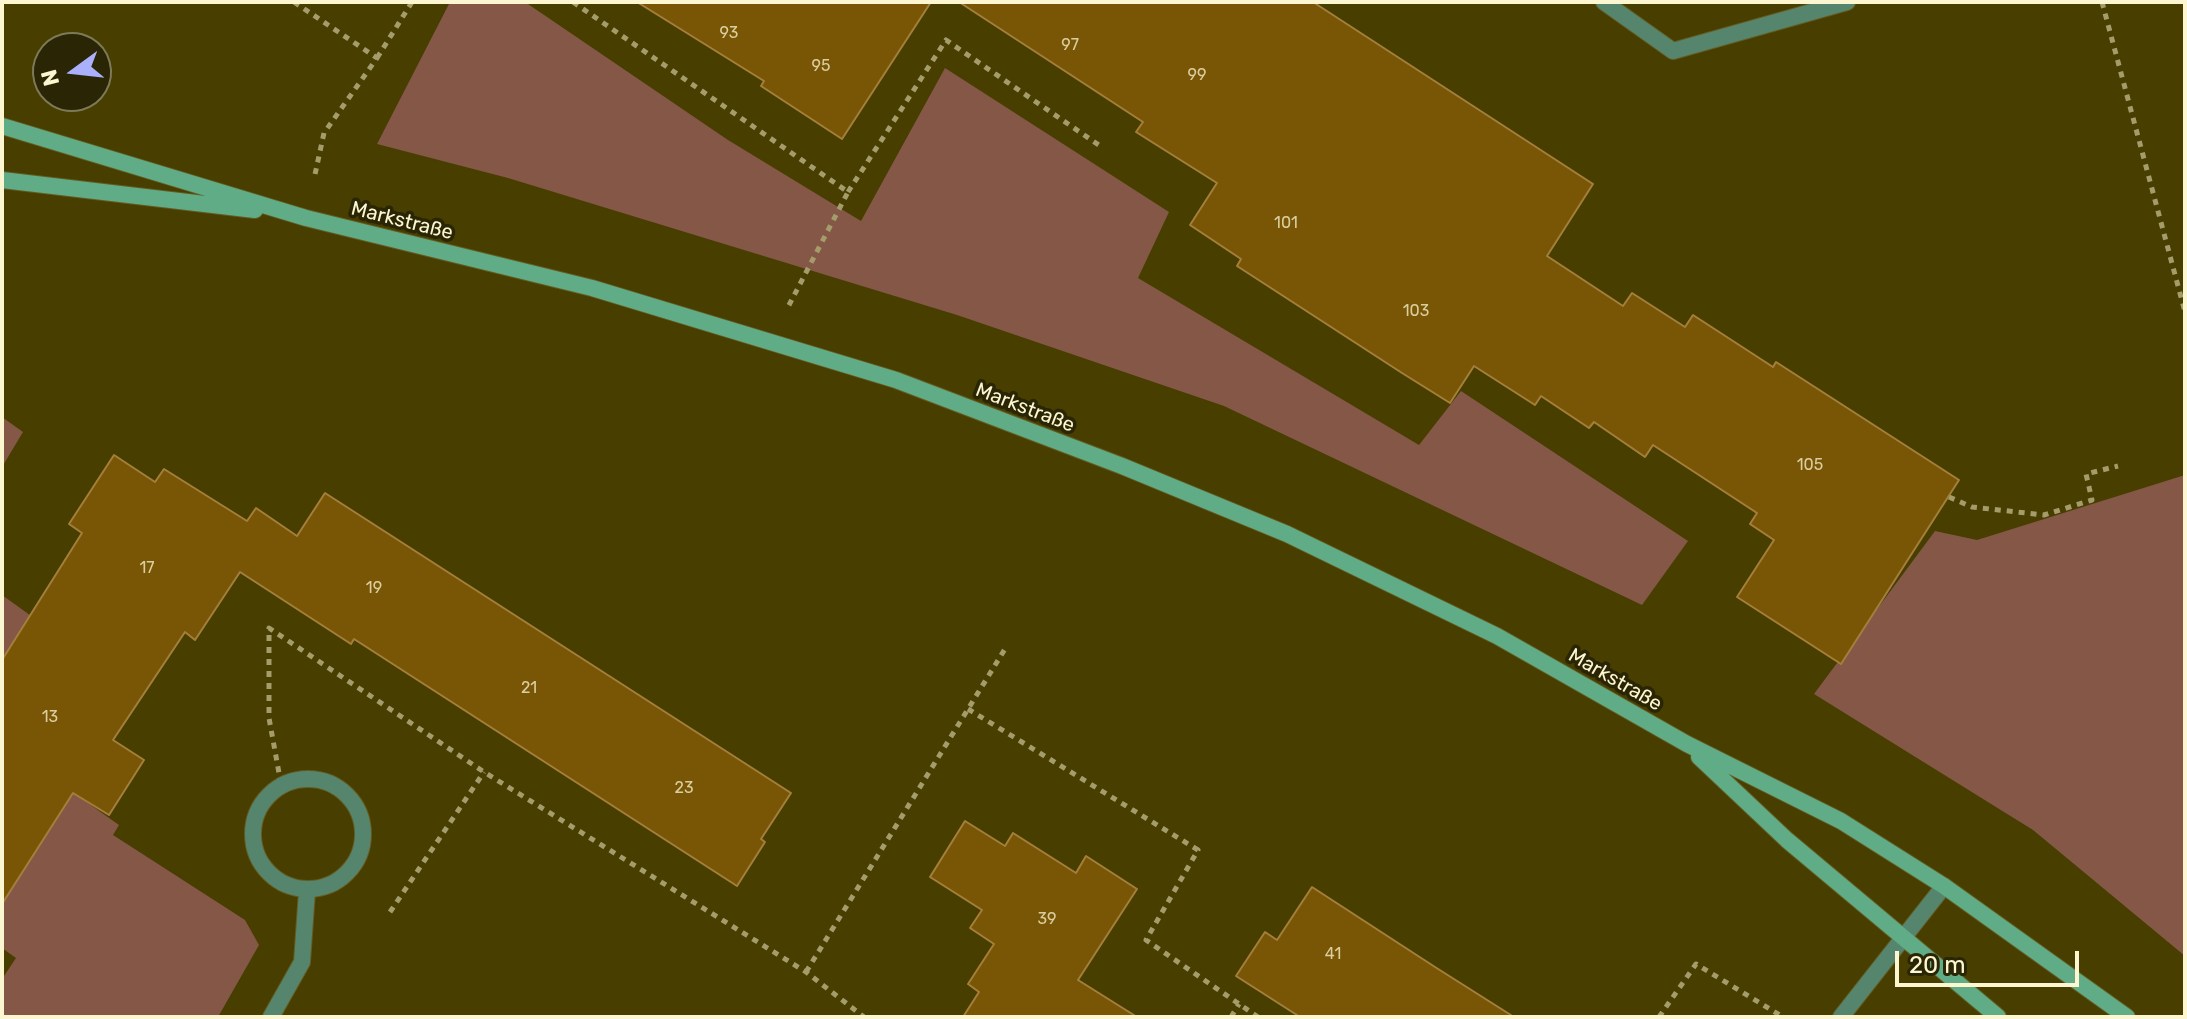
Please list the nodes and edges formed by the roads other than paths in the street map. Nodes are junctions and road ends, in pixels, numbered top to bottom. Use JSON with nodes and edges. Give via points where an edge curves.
{"nodes":[{"id":1,"x":1604,"y":2,"type":"edge"},
{"id":2,"x":1847,"y":2,"type":"edge"},
{"id":3,"x":2,"y":126,"type":"edge"},
{"id":4,"x":2,"y":180,"type":"edge"},
{"id":5,"x":306,"y":218,"type":"junction"},
{"id":6,"x":1687,"y":744,"type":"junction"},
{"id":7,"x":1944,"y":886,"type":"junction"},
{"id":8,"x":307,"y":891,"type":"junction"},
{"id":9,"x":1903,"y":939,"type":"junction"},
{"id":10,"x":271,"y":1017,"type":"edge"},
{"id":11,"x":1841,"y":1017,"type":"edge"},
{"id":12,"x":1998,"y":1017,"type":"edge"},
{"id":13,"x":2127,"y":1017,"type":"edge"}],
"edges":[{"from":1,"to":2,"type":"street","via":[[1673,51]]},
{"from":3,"to":5,"type":"main road","name":"Markstraße"},
{"from":4,"to":5,"type":"main road","name":"Markstraße"},
{"from":5,"to":6,"type":"main road","name":"Markstraße","via":[[592,288],[896,380],[1122,466],[1287,534],[1497,636]]},
{"from":6,"to":7,"type":"main road","name":"Markstraße","via":[[1841,821]]},
{"from":6,"to":9,"type":"main road","name":"Markstraße","via":[[1787,840]]},
{"from":7,"to":9,"type":"street"},
{"from":7,"to":13,"type":"main road","name":"Markstraße"},
{"from":8,"to":8,"type":"street","via":[[279,882],[259,861],[251,833],[260,805],[281,784],[309,778],[336,786],[357,807],[364,835],[356,863],[335,883]]},
{"from":8,"to":10,"type":"street","via":[[302,962]]},
{"from":9,"to":11,"type":"street"},
{"from":9,"to":12,"type":"main road","name":"Markstraße"}]}
